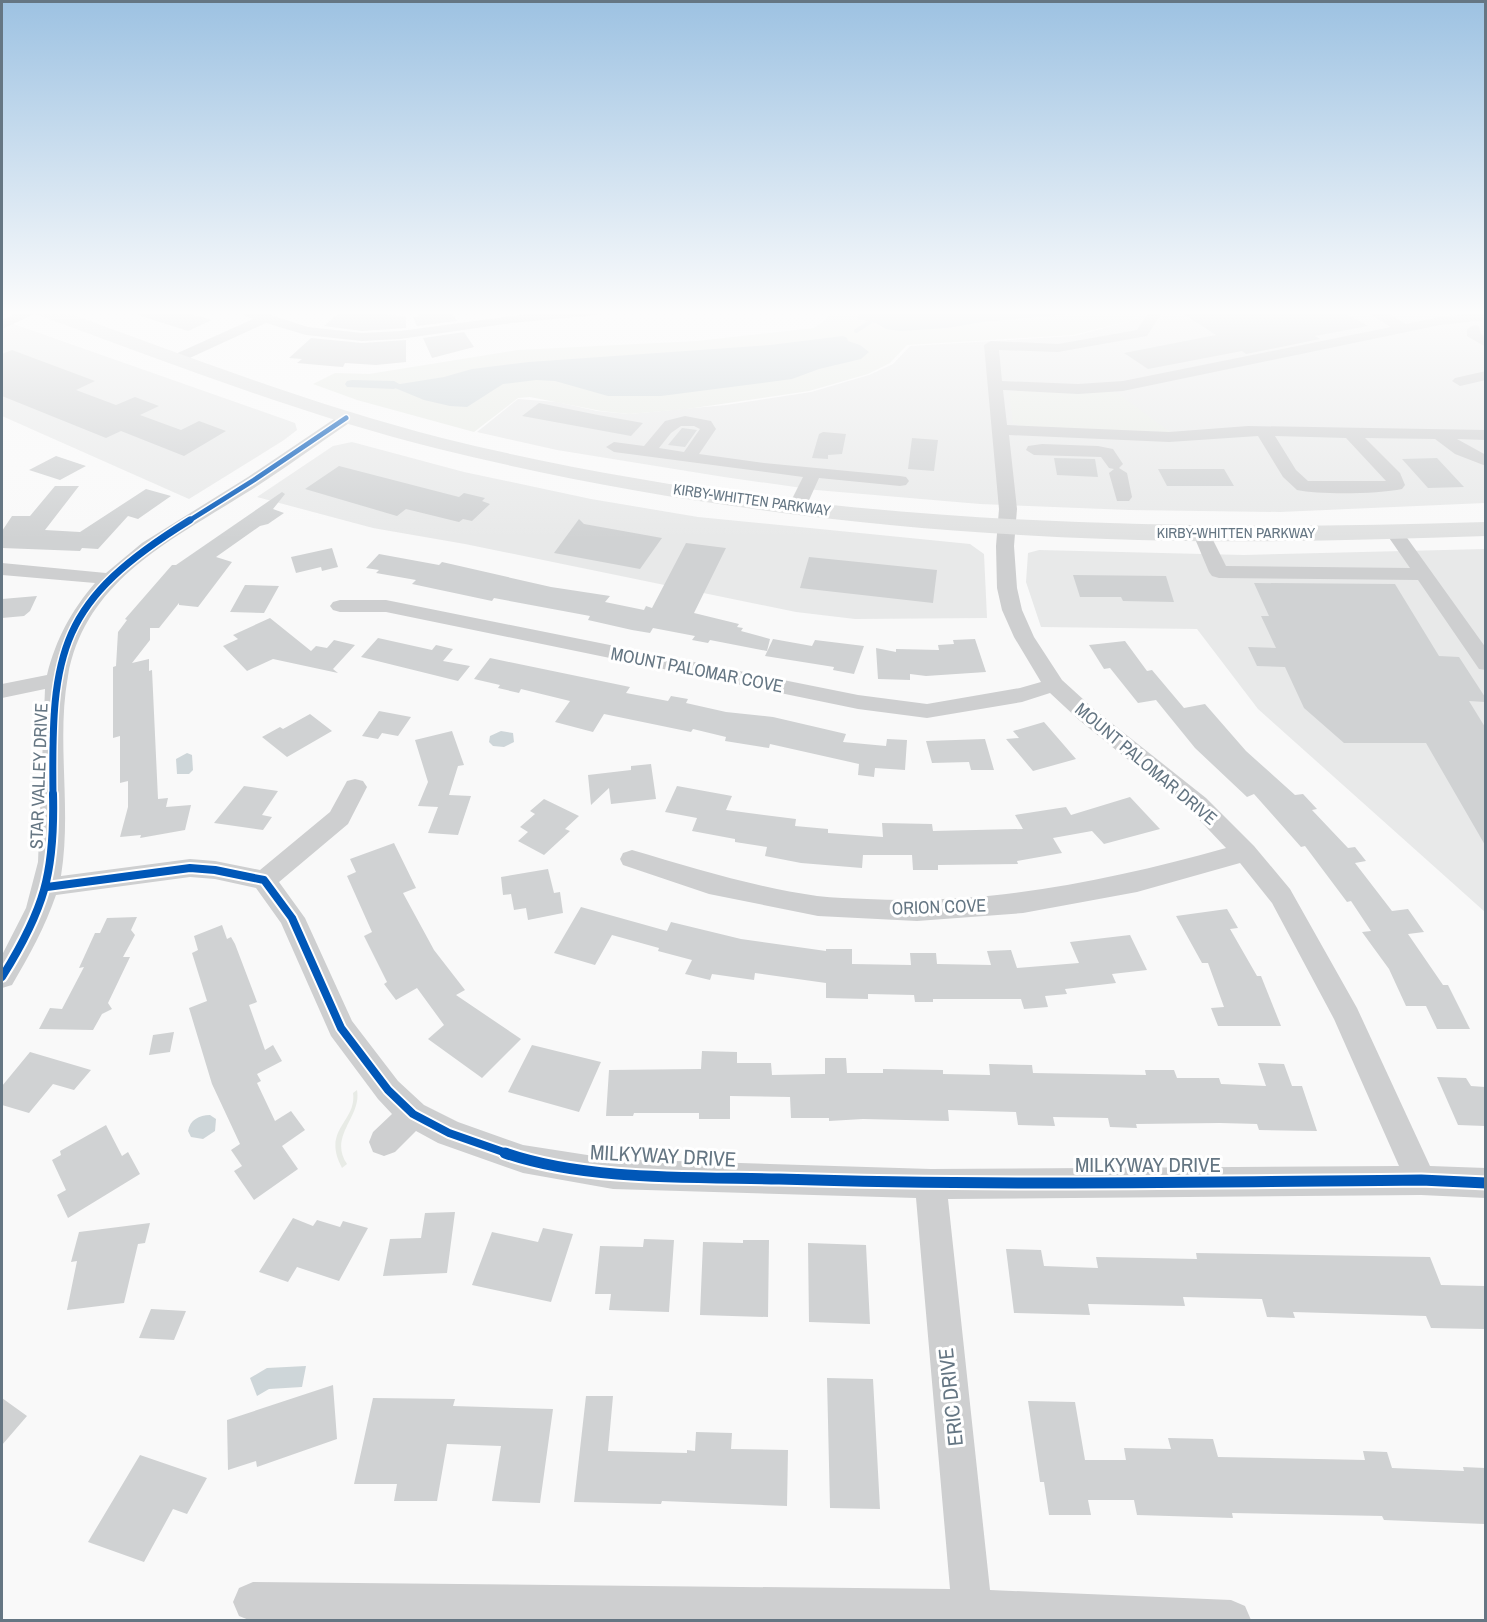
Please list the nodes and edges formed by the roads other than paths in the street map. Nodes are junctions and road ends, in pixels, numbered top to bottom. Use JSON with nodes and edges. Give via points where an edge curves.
{"nodes":[{"id":1,"x":256,"y":387,"type":"edge"},
{"id":2,"x":994,"y":387,"type":"edge"},
{"id":3,"x":1036,"y":387,"type":"edge"},
{"id":4,"x":1116,"y":387,"type":"edge"},
{"id":5,"x":346,"y":418,"type":"junction"},
{"id":6,"x":999,"y":430,"type":"junction"},
{"id":7,"x":1264,"y":432,"type":"junction"},
{"id":8,"x":1352,"y":434,"type":"junction"},
{"id":9,"x":1440,"y":435,"type":"junction"},
{"id":10,"x":1485,"y":435,"type":"edge"},
{"id":11,"x":614,"y":447,"type":"dead end"},
{"id":12,"x":1035,"y":450,"type":"dead end"},
{"id":13,"x":648,"y":452,"type":"junction"},
{"id":14,"x":688,"y":458,"type":"junction"},
{"id":15,"x":1485,"y":461,"type":"edge"},
{"id":16,"x":901,"y":469,"type":"dead end"},
{"id":17,"x":813,"y":473,"type":"junction"},
{"id":18,"x":1123,"y":497,"type":"dead end"},
{"id":19,"x":797,"y":507,"type":"junction"},
{"id":20,"x":1006,"y":526,"type":"junction"},
{"id":21,"x":1485,"y":529,"type":"edge"},
{"id":22,"x":1394,"y":531,"type":"junction"},
{"id":23,"x":1202,"y":534,"type":"junction"},
{"id":24,"x":2,"y":569,"type":"edge"},
{"id":25,"x":1425,"y":574,"type":"junction"},
{"id":26,"x":110,"y":579,"type":"junction"},
{"id":27,"x":340,"y":606,"type":"dead end"},
{"id":28,"x":1476,"y":635,"type":"edge"},
{"id":29,"x":1485,"y":664,"type":"edge"},
{"id":30,"x":57,"y":680,"type":"junction"},
{"id":31,"x":1054,"y":685,"type":"junction"},
{"id":32,"x":2,"y":691,"type":"edge"},
{"id":33,"x":356,"y":787,"type":"dead end"},
{"id":34,"x":1245,"y":852,"type":"junction"},
{"id":35,"x":632,"y":859,"type":"dead end"},
{"id":36,"x":264,"y":880,"type":"junction"},
{"id":37,"x":47,"y":887,"type":"junction"},
{"id":38,"x":2,"y":977,"type":"edge"},
{"id":39,"x":413,"y":1114,"type":"junction"},
{"id":40,"x":384,"y":1142,"type":"dead end"},
{"id":41,"x":1421,"y":1180,"type":"junction"},
{"id":42,"x":1485,"y":1183,"type":"edge"},
{"id":43,"x":931,"y":1184,"type":"junction"},
{"id":44,"x":253,"y":1602,"type":"dead end"},
{"id":45,"x":972,"y":1609,"type":"junction"},
{"id":46,"x":1231,"y":1620,"type":"edge"}],
"edges":[{"from":1,"to":5,"type":"main road","name":"KIRBY-WHITTEN PARKWAY"},
{"from":2,"to":6,"type":"street","name":"MOUNT PALOMAR DRIVE"},
{"from":3,"to":4,"type":"street"},
{"from":5,"to":19,"type":"main road","name":"KIRBY-WHITTEN PARKWAY","via":[[540,466]]},
{"from":5,"to":26,"type":"street","name":"STAR VALLEY DRIVE","via":[[158,541]]},
{"from":6,"to":7,"type":"street","via":[[1169,437]]},
{"from":6,"to":20,"type":"street","name":"MOUNT PALOMAR DRIVE","via":[[1008,509]]},
{"from":7,"to":8,"type":"street"},
{"from":7,"to":8,"type":"street","via":[[1298,484],[1321,488],[1394,486],[1394,477]]},
{"from":8,"to":9,"type":"street"},
{"from":9,"to":10,"type":"street"},
{"from":9,"to":15,"type":"street"},
{"from":11,"to":13,"type":"street"},
{"from":12,"to":18,"type":"street","via":[[1107,453],[1116,468]]},
{"from":13,"to":14,"type":"street"},
{"from":13,"to":14,"type":"street","via":[[671,423],[688,420],[705,424],[708,429]]},
{"from":14,"to":17,"type":"street"},
{"from":16,"to":17,"type":"street"},
{"from":17,"to":19,"type":"street"},
{"from":19,"to":20,"type":"main road","name":"KIRBY-WHITTEN PARKWAY"},
{"from":20,"to":23,"type":"main road","name":"KIRBY-WHITTEN PARKWAY"},
{"from":20,"to":31,"type":"street","name":"MOUNT PALOMAR DRIVE","via":[[1007,588],[1012,610],[1023,637]]},
{"from":21,"to":22,"type":"main road","name":"KIRBY-WHITTEN PARKWAY"},
{"from":22,"to":23,"type":"main road","name":"KIRBY-WHITTEN PARKWAY"},
{"from":22,"to":25,"type":"street"},
{"from":23,"to":25,"type":"street","via":[[1219,572]]},
{"from":24,"to":26,"type":"street"},
{"from":25,"to":28,"type":"street"},
{"from":26,"to":30,"type":"street","name":"STAR VALLEY DRIVE","via":[[71,630]]},
{"from":27,"to":31,"type":"street","name":"MOUNT PALOMAR COVE","via":[[386,606],[858,702],[927,711],[1022,695]]},
{"from":28,"to":29,"type":"street"},
{"from":30,"to":32,"type":"street"},
{"from":30,"to":37,"type":"street","name":"STAR VALLEY DRIVE","via":[[52,753],[53,840]]},
{"from":31,"to":34,"type":"street","name":"MOUNT PALOMAR DRIVE","via":[[1198,804]]},
{"from":33,"to":36,"type":"street","via":[[339,818]]},
{"from":34,"to":35,"type":"street","name":"ORION COVE","via":[[1137,882],[1023,903],[916,910],[818,906],[709,884]]},
{"from":34,"to":41,"type":"street","name":"MOUNT PALOMAR DRIVE","via":[[1281,896],[1347,1016]]},
{"from":36,"to":37,"type":"street","via":[[189,868]]},
{"from":36,"to":39,"type":"street","name":"MILKYWAY DRIVE","via":[[292,918],[341,1028],[372,1071]]},
{"from":37,"to":38,"type":"street","name":"STAR VALLEY DRIVE"},
{"from":39,"to":40,"type":"street"},
{"from":39,"to":43,"type":"street","name":"MILKYWAY DRIVE","via":[[493,1151],[577,1170]]},
{"from":41,"to":42,"type":"street","name":"MILKYWAY DRIVE"},
{"from":41,"to":43,"type":"street","name":"MILKYWAY DRIVE"},
{"from":43,"to":45,"type":"street","name":"ERIC DRIVE"},
{"from":44,"to":45,"type":"street"},
{"from":45,"to":46,"type":"street"}]}
